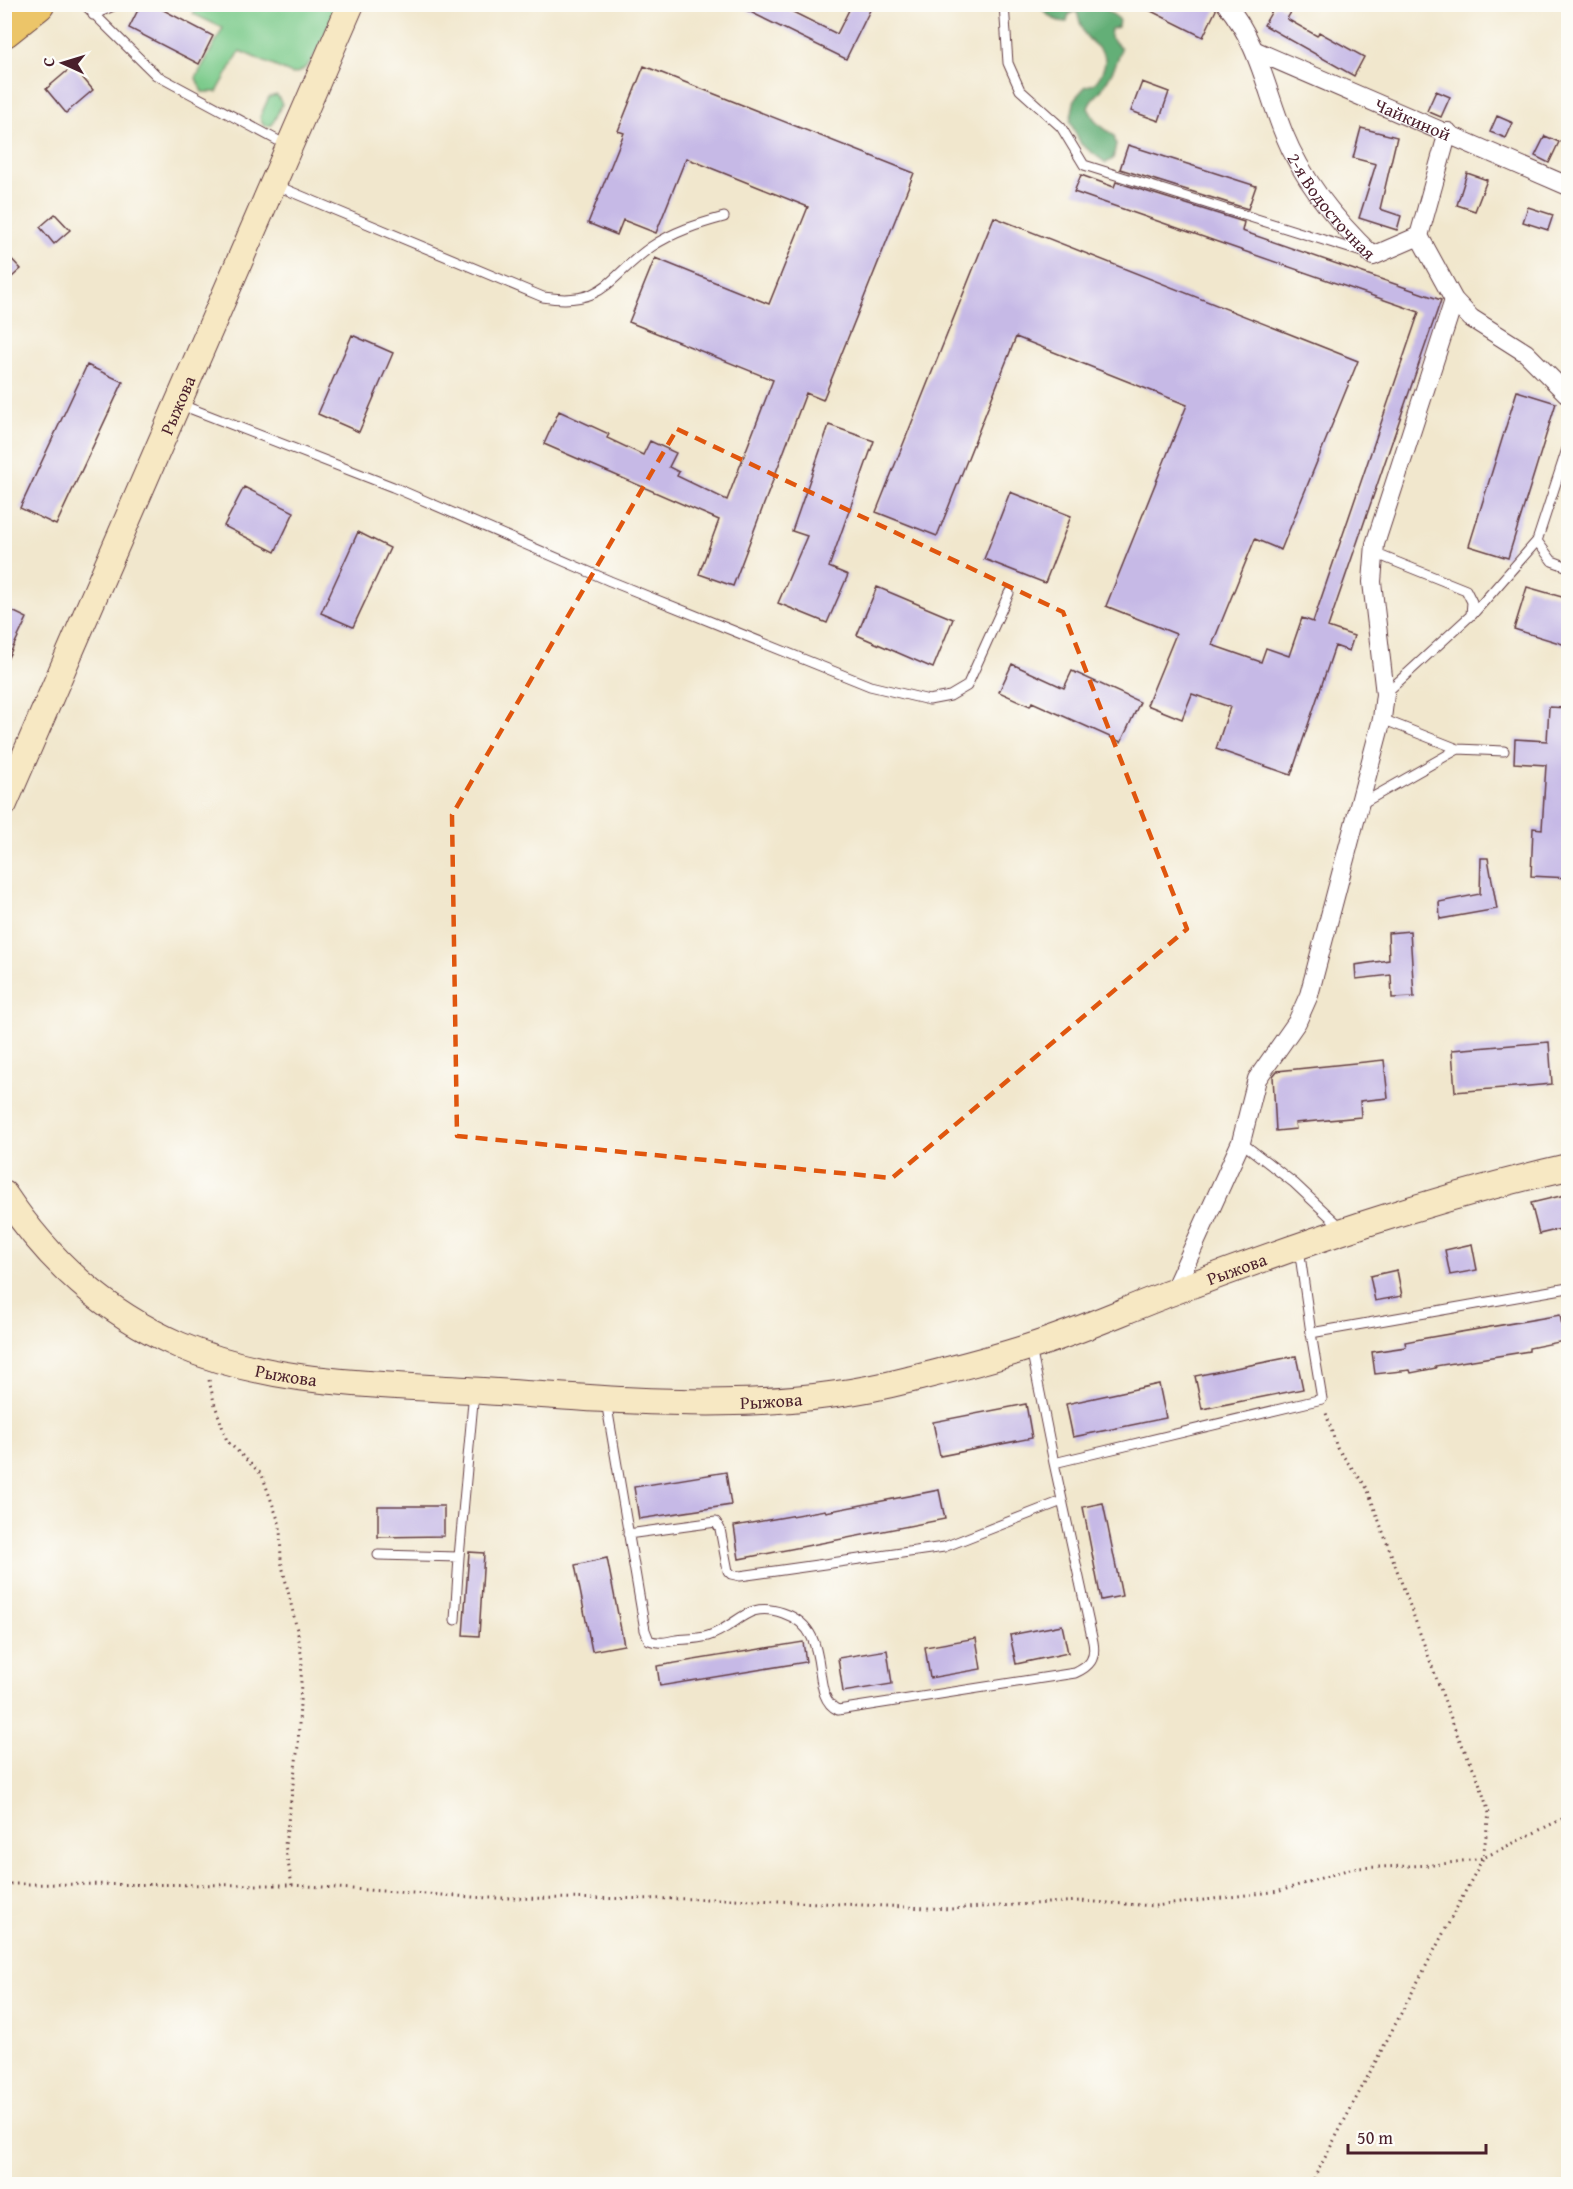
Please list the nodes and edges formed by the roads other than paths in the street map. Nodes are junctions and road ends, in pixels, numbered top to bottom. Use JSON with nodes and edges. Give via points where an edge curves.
{"nodes":[{"id":1,"x":38,"y":4,"type":"edge"},
{"id":2,"x":84,"y":4,"type":"edge"},
{"id":3,"x":118,"y":4,"type":"edge"},
{"id":4,"x":351,"y":4,"type":"edge"},
{"id":5,"x":1004,"y":4,"type":"edge"},
{"id":6,"x":1226,"y":4,"type":"edge"},
{"id":7,"x":93,"y":15,"type":"junction"},
{"id":8,"x":4,"y":31,"type":"edge"},
{"id":9,"x":1256,"y":51,"type":"junction"},
{"id":10,"x":1448,"y":132,"type":"junction"},
{"id":11,"x":288,"y":146,"type":"junction"},
{"id":12,"x":272,"y":184,"type":"junction"},
{"id":13,"x":1569,"y":186,"type":"edge"},
{"id":14,"x":724,"y":217,"type":"dead end"},
{"id":15,"x":1419,"y":236,"type":"junction"},
{"id":16,"x":1373,"y":256,"type":"junction"},
{"id":17,"x":1454,"y":300,"type":"junction"},
{"id":18,"x":1569,"y":395,"type":"edge"},
{"id":19,"x":177,"y":404,"type":"junction"},
{"id":20,"x":1569,"y":446,"type":"edge"},
{"id":21,"x":1537,"y":541,"type":"junction"},
{"id":22,"x":1374,"y":553,"type":"junction"},
{"id":23,"x":1569,"y":567,"type":"edge"},
{"id":24,"x":1009,"y":593,"type":"dead end"},
{"id":25,"x":1472,"y":615,"type":"junction"},
{"id":26,"x":1385,"y":694,"type":"junction"},
{"id":27,"x":1382,"y":719,"type":"junction"},
{"id":28,"x":1458,"y":749,"type":"junction"},
{"id":29,"x":1504,"y":751,"type":"dead end"},
{"id":30,"x":4,"y":804,"type":"edge"},
{"id":31,"x":1361,"y":804,"type":"junction"},
{"id":32,"x":1241,"y":1142,"type":"junction"},
{"id":33,"x":1569,"y":1167,"type":"edge"},
{"id":34,"x":4,"y":1194,"type":"edge"},
{"id":35,"x":1345,"y":1230,"type":"junction"},
{"id":36,"x":1299,"y":1248,"type":"junction"},
{"id":37,"x":1569,"y":1288,"type":"edge"},
{"id":38,"x":1173,"y":1292,"type":"junction"},
{"id":39,"x":1311,"y":1334,"type":"junction"},
{"id":40,"x":1031,"y":1347,"type":"junction"},
{"id":41,"x":474,"y":1390,"type":"junction"},
{"id":42,"x":605,"y":1399,"type":"junction"},
{"id":43,"x":1054,"y":1463,"type":"junction"},
{"id":44,"x":1062,"y":1501,"type":"junction"},
{"id":45,"x":628,"y":1534,"type":"junction"},
{"id":46,"x":378,"y":1555,"type":"dead end"},
{"id":47,"x":459,"y":1557,"type":"junction"},
{"id":48,"x":455,"y":1620,"type":"dead end"}],
"edges":[{"from":1,"to":8,"type":"highway"},
{"from":2,"to":7,"type":"lane"},
{"from":3,"to":7,"type":"lane"},
{"from":4,"to":11,"type":"street","name":"Рыжова"},
{"from":5,"to":16,"type":"lane","via":[[1008,63],[1020,90],[1061,127],[1084,165]]},
{"from":6,"to":9,"type":"street","name":"2-я Водосточная"},
{"from":7,"to":11,"type":"lane","via":[[156,75]]},
{"from":9,"to":10,"type":"street","name":"Чайкиной"},
{"from":9,"to":16,"type":"street","name":"2-я Водосточная","via":[[1285,137],[1302,168],[1347,232]]},
{"from":10,"to":13,"type":"street","name":"Чайкиной"},
{"from":10,"to":15,"type":"street"},
{"from":11,"to":12,"type":"street","name":"Рыжова"},
{"from":12,"to":14,"type":"lane","via":[[543,297],[563,300],[596,294],[650,247]]},
{"from":12,"to":19,"type":"street","name":"Рыжова"},
{"from":15,"to":16,"type":"street","name":"2-я Водосточная"},
{"from":15,"to":17,"type":"street"},
{"from":17,"to":18,"type":"street","via":[[1471,318],[1526,353]]},
{"from":17,"to":22,"type":"street"},
{"from":19,"to":24,"type":"lane","via":[[393,487],[610,581],[870,686],[899,694],[929,700],[950,696],[967,686]]},
{"from":19,"to":30,"type":"street","name":"Рыжова"},
{"from":20,"to":21,"type":"lane"},
{"from":21,"to":23,"type":"lane","via":[[1552,561]]},
{"from":21,"to":25,"type":"lane"},
{"from":22,"to":25,"type":"lane","via":[[1466,590],[1472,602]]},
{"from":22,"to":26,"type":"street","via":[[1372,582]]},
{"from":25,"to":26,"type":"lane"},
{"from":26,"to":27,"type":"street"},
{"from":27,"to":28,"type":"lane"},
{"from":27,"to":31,"type":"street"},
{"from":28,"to":29,"type":"lane"},
{"from":28,"to":31,"type":"lane"},
{"from":31,"to":32,"type":"street","via":[[1309,995],[1297,1022],[1257,1079]]},
{"from":32,"to":35,"type":"lane"},
{"from":32,"to":38,"type":"street"},
{"from":33,"to":35,"type":"street","name":"Рыжова","via":[[1428,1203]]},
{"from":34,"to":41,"type":"street","name":"Рыжова","via":[[52,1257],[88,1290],[124,1316],[207,1356],[265,1372],[326,1381]]},
{"from":35,"to":36,"type":"street","name":"Рыжова"},
{"from":36,"to":38,"type":"street","name":"Рыжова"},
{"from":36,"to":39,"type":"lane"},
{"from":37,"to":39,"type":"lane"},
{"from":38,"to":40,"type":"street","name":"Рыжова"},
{"from":39,"to":43,"type":"lane","via":[[1322,1399]]},
{"from":40,"to":42,"type":"street","name":"Рыжова","via":[[836,1396],[687,1404]]},
{"from":40,"to":43,"type":"lane"},
{"from":41,"to":42,"type":"street","name":"Рыжова"},
{"from":41,"to":47,"type":"lane"},
{"from":42,"to":45,"type":"lane"},
{"from":43,"to":44,"type":"lane"},
{"from":44,"to":45,"type":"lane","via":[[944,1547],[740,1576],[729,1571],[716,1522]]},
{"from":44,"to":45,"type":"lane","via":[[1095,1652],[1092,1662],[1075,1673],[838,1710],[824,1695],[812,1638],[802,1623],[787,1614],[749,1611],[708,1636],[661,1643],[649,1640]]},
{"from":46,"to":47,"type":"lane"},
{"from":47,"to":48,"type":"lane"}]}
